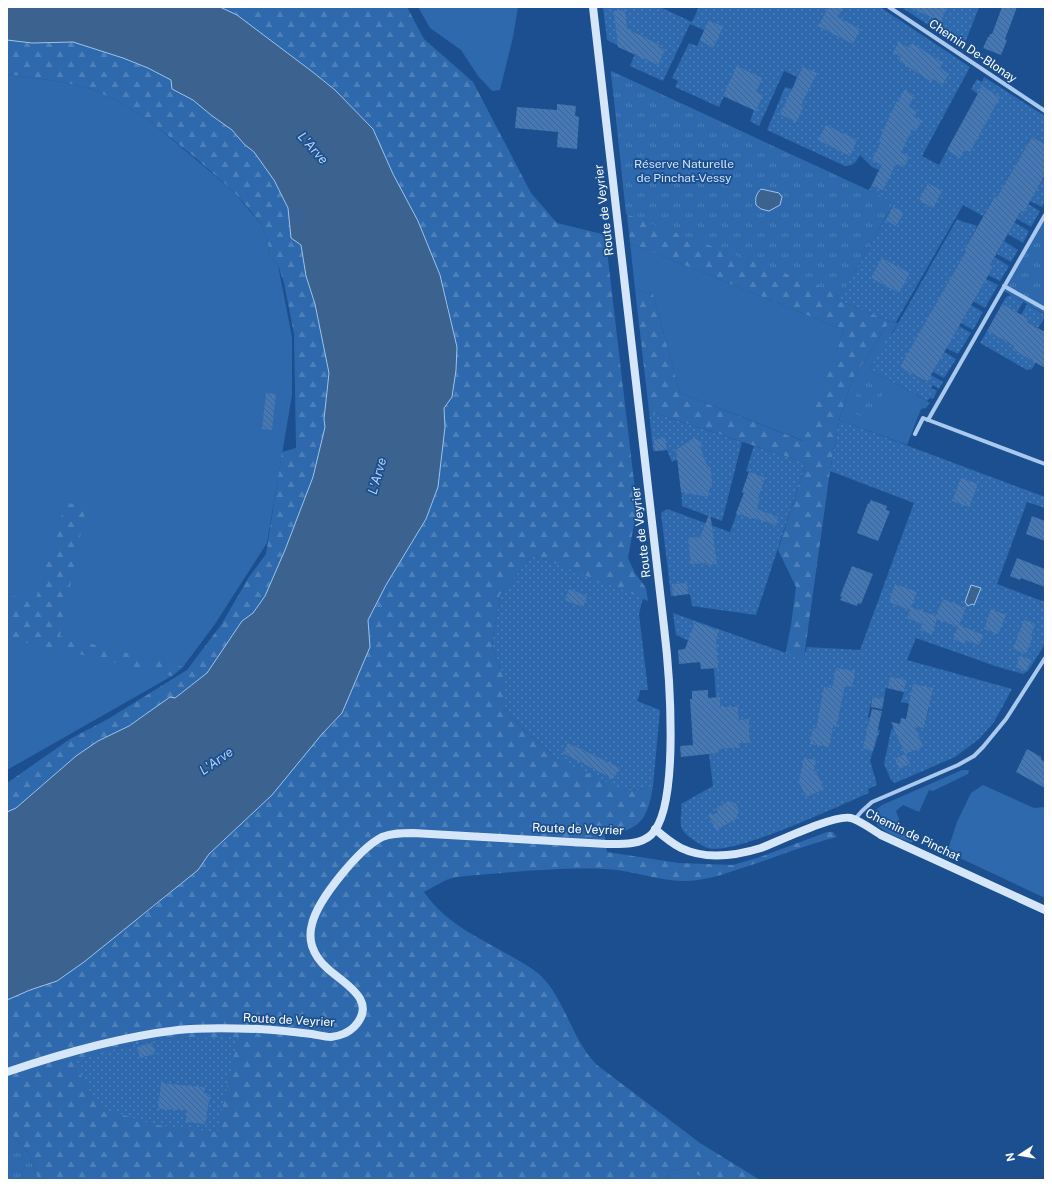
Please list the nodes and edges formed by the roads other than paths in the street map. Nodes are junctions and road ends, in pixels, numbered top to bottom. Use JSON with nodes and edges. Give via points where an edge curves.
{"nodes":[{"id":1,"x":593,"y":7,"type":"edge"},
{"id":2,"x":889,"y":7,"type":"edge"},
{"id":3,"x":1045,"y":111,"type":"edge"},
{"id":4,"x":1045,"y":215,"type":"edge"},
{"id":5,"x":1004,"y":286,"type":"junction"},
{"id":6,"x":1045,"y":309,"type":"edge"},
{"id":7,"x":928,"y":420,"type":"junction"},
{"id":8,"x":915,"y":434,"type":"dead end"},
{"id":9,"x":1045,"y":464,"type":"edge"},
{"id":10,"x":1045,"y":658,"type":"edge"},
{"id":11,"x":855,"y":820,"type":"junction"},
{"id":12,"x":655,"y":829,"type":"junction"},
{"id":13,"x":1045,"y":910,"type":"edge"},
{"id":14,"x":7,"y":1072,"type":"edge"}],
"edges":[{"from":1,"to":12,"type":"main road","name":"Route de Veyrier","via":[[669,679],[667,796],[662,816]]},
{"from":2,"to":3,"type":"street","name":"Chemin De-Blonay"},
{"from":4,"to":5,"type":"street"},
{"from":5,"to":6,"type":"street"},
{"from":5,"to":7,"type":"street"},
{"from":7,"to":8,"type":"street","via":[[923,418]]},
{"from":7,"to":9,"type":"street"},
{"from":10,"to":11,"type":"street","via":[[1006,719],[974,756],[872,802]]},
{"from":11,"to":12,"type":"main road","name":"Chemin de Pinchat","via":[[831,820],[761,848],[727,855],[704,855],[689,851],[674,844]]},
{"from":11,"to":13,"type":"main road","name":"Chemin de Pinchat"},
{"from":12,"to":14,"type":"main road","name":"Route de Veyrier","via":[[650,835],[624,844],[420,833],[388,835],[372,844],[348,867],[321,904],[311,930],[313,947],[319,959],[353,988],[360,999],[361,1017],[349,1031],[331,1037],[268,1030],[179,1030],[122,1039]]}]}
